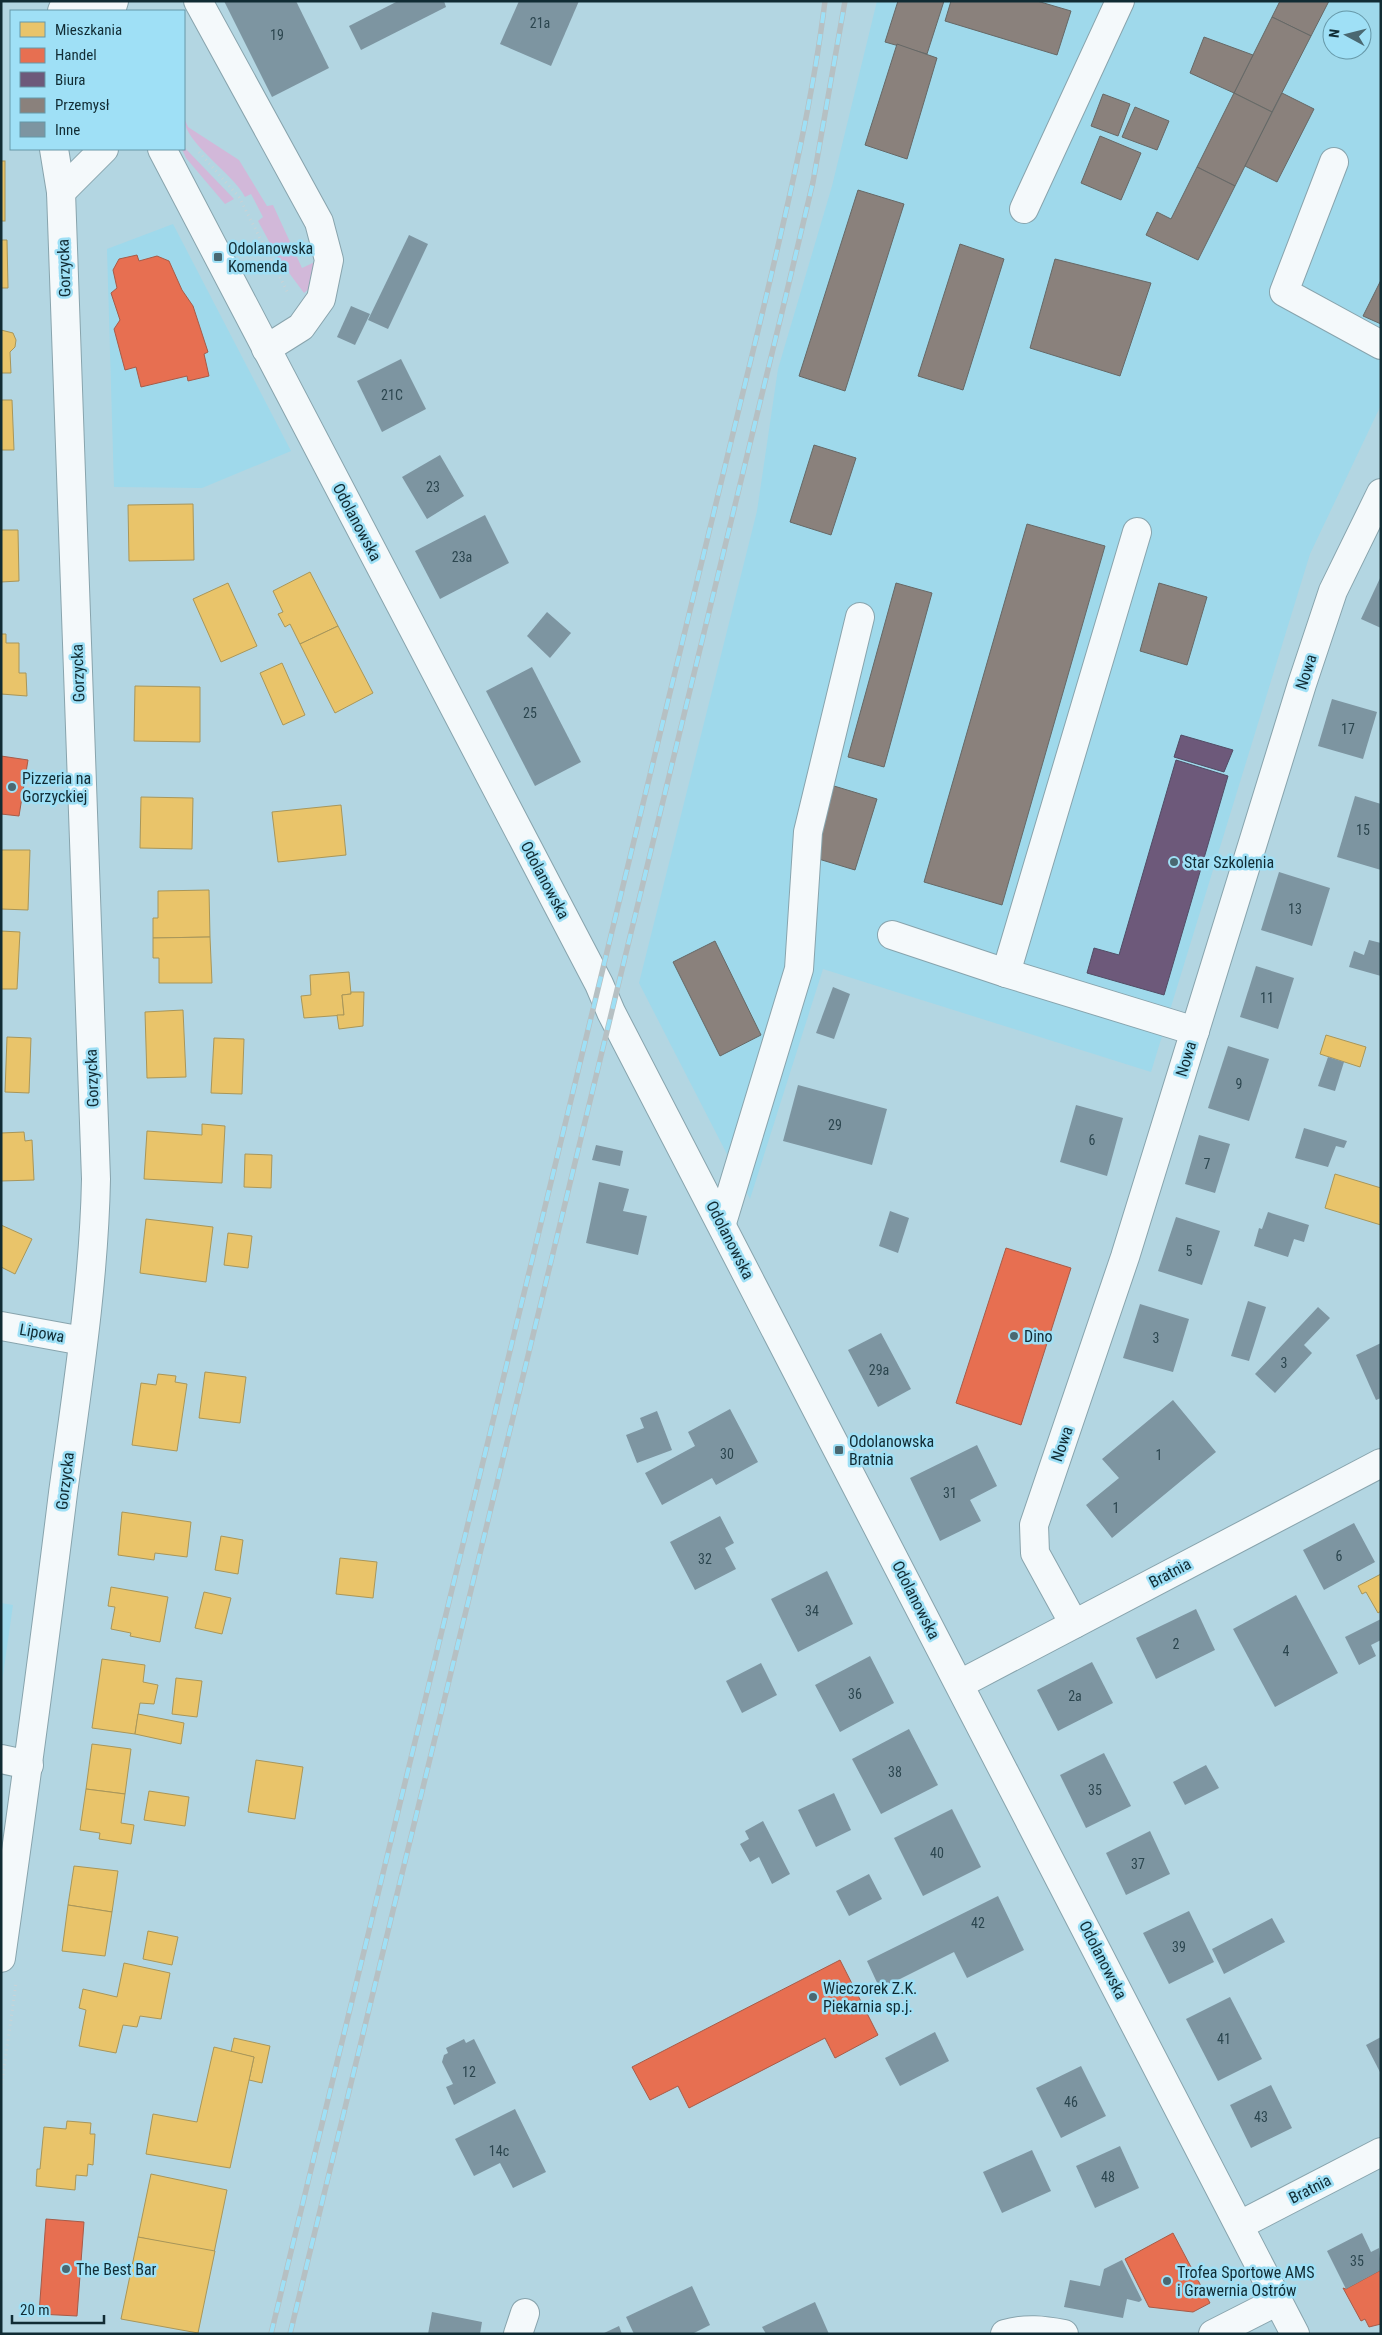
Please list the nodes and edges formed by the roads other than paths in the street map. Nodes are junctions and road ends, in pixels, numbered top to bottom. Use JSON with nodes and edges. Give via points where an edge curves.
{"nodes":[{"id":1,"x":198,"y":1,"type":"edge"},
{"id":2,"x":1120,"y":1,"type":"edge"},
{"id":3,"x":54,"y":150,"type":"edge"},
{"id":4,"x":70,"y":150,"type":"edge"},
{"id":5,"x":103,"y":150,"type":"edge"},
{"id":6,"x":158,"y":151,"type":"edge"},
{"id":7,"x":1334,"y":162,"type":"dead end"},
{"id":8,"x":61,"y":192,"type":"junction"},
{"id":9,"x":1024,"y":209,"type":"dead end"},
{"id":10,"x":1381,"y":345,"type":"edge"},
{"id":11,"x":266,"y":348,"type":"junction"},
{"id":12,"x":1381,"y":493,"type":"edge"},
{"id":13,"x":1137,"y":532,"type":"dead end"},
{"id":14,"x":860,"y":617,"type":"dead end"},
{"id":15,"x":892,"y":935,"type":"dead end"},
{"id":16,"x":1006,"y":973,"type":"junction"},
{"id":17,"x":1195,"y":1031,"type":"junction"},
{"id":18,"x":722,"y":1223,"type":"junction"},
{"id":19,"x":1,"y":1326,"type":"edge"},
{"id":20,"x":83,"y":1340,"type":"junction"},
{"id":21,"x":1381,"y":1463,"type":"edge"},
{"id":22,"x":1074,"y":1624,"type":"junction"},
{"id":23,"x":960,"y":1684,"type":"junction"},
{"id":24,"x":1,"y":1759,"type":"edge"},
{"id":25,"x":29,"y":1765,"type":"junction"},
{"id":26,"x":1,"y":1958,"type":"edge"},
{"id":27,"x":1381,"y":2152,"type":"edge"},
{"id":28,"x":1240,"y":2225,"type":"junction"},
{"id":29,"x":1278,"y":2301,"type":"junction"},
{"id":30,"x":1005,"y":2334,"type":"edge"},
{"id":31,"x":1064,"y":2334,"type":"edge"},
{"id":32,"x":1213,"y":2334,"type":"edge"},
{"id":33,"x":1296,"y":2334,"type":"edge"}],
"edges":[{"from":1,"to":11,"type":"street","via":[[319,222],[329,260],[321,299],[301,326]]},
{"from":2,"to":9,"type":"street"},
{"from":3,"to":8,"type":"street","name":"Gorzycka"},
{"from":4,"to":8,"type":"street","name":"Gorzycka"},
{"from":5,"to":8,"type":"street"},
{"from":6,"to":11,"type":"street","name":"Odolanowska"},
{"from":7,"to":10,"type":"street","via":[[1284,292]]},
{"from":8,"to":20,"type":"street","name":"Gorzycka","via":[[96,1179]]},
{"from":11,"to":18,"type":"street","name":"Odolanowska"},
{"from":12,"to":17,"type":"street","name":"Nowa","via":[[1330,601]]},
{"from":13,"to":16,"type":"street"},
{"from":14,"to":18,"type":"street","via":[[808,832],[799,970]]},
{"from":15,"to":16,"type":"street"},
{"from":16,"to":17,"type":"street"},
{"from":17,"to":22,"type":"street","name":"Nowa","via":[[1125,1257],[1034,1525],[1035,1553]]},
{"from":18,"to":23,"type":"street","name":"Odolanowska"},
{"from":19,"to":20,"type":"street","name":"Lipowa"},
{"from":20,"to":25,"type":"street","name":"Gorzycka"},
{"from":21,"to":22,"type":"street","name":"Bratnia"},
{"from":22,"to":23,"type":"street","name":"Bratnia"},
{"from":23,"to":28,"type":"street","name":"Odolanowska"},
{"from":24,"to":25,"type":"street"},
{"from":25,"to":26,"type":"street","name":"Gorzycka"},
{"from":27,"to":28,"type":"street","name":"Bratnia"},
{"from":28,"to":29,"type":"street","name":"Odolanowska"},
{"from":29,"to":32,"type":"street"},
{"from":29,"to":33,"type":"street","name":"Odolanowska"},
{"from":30,"to":31,"type":"street","via":[[1040,2329]]}]}
